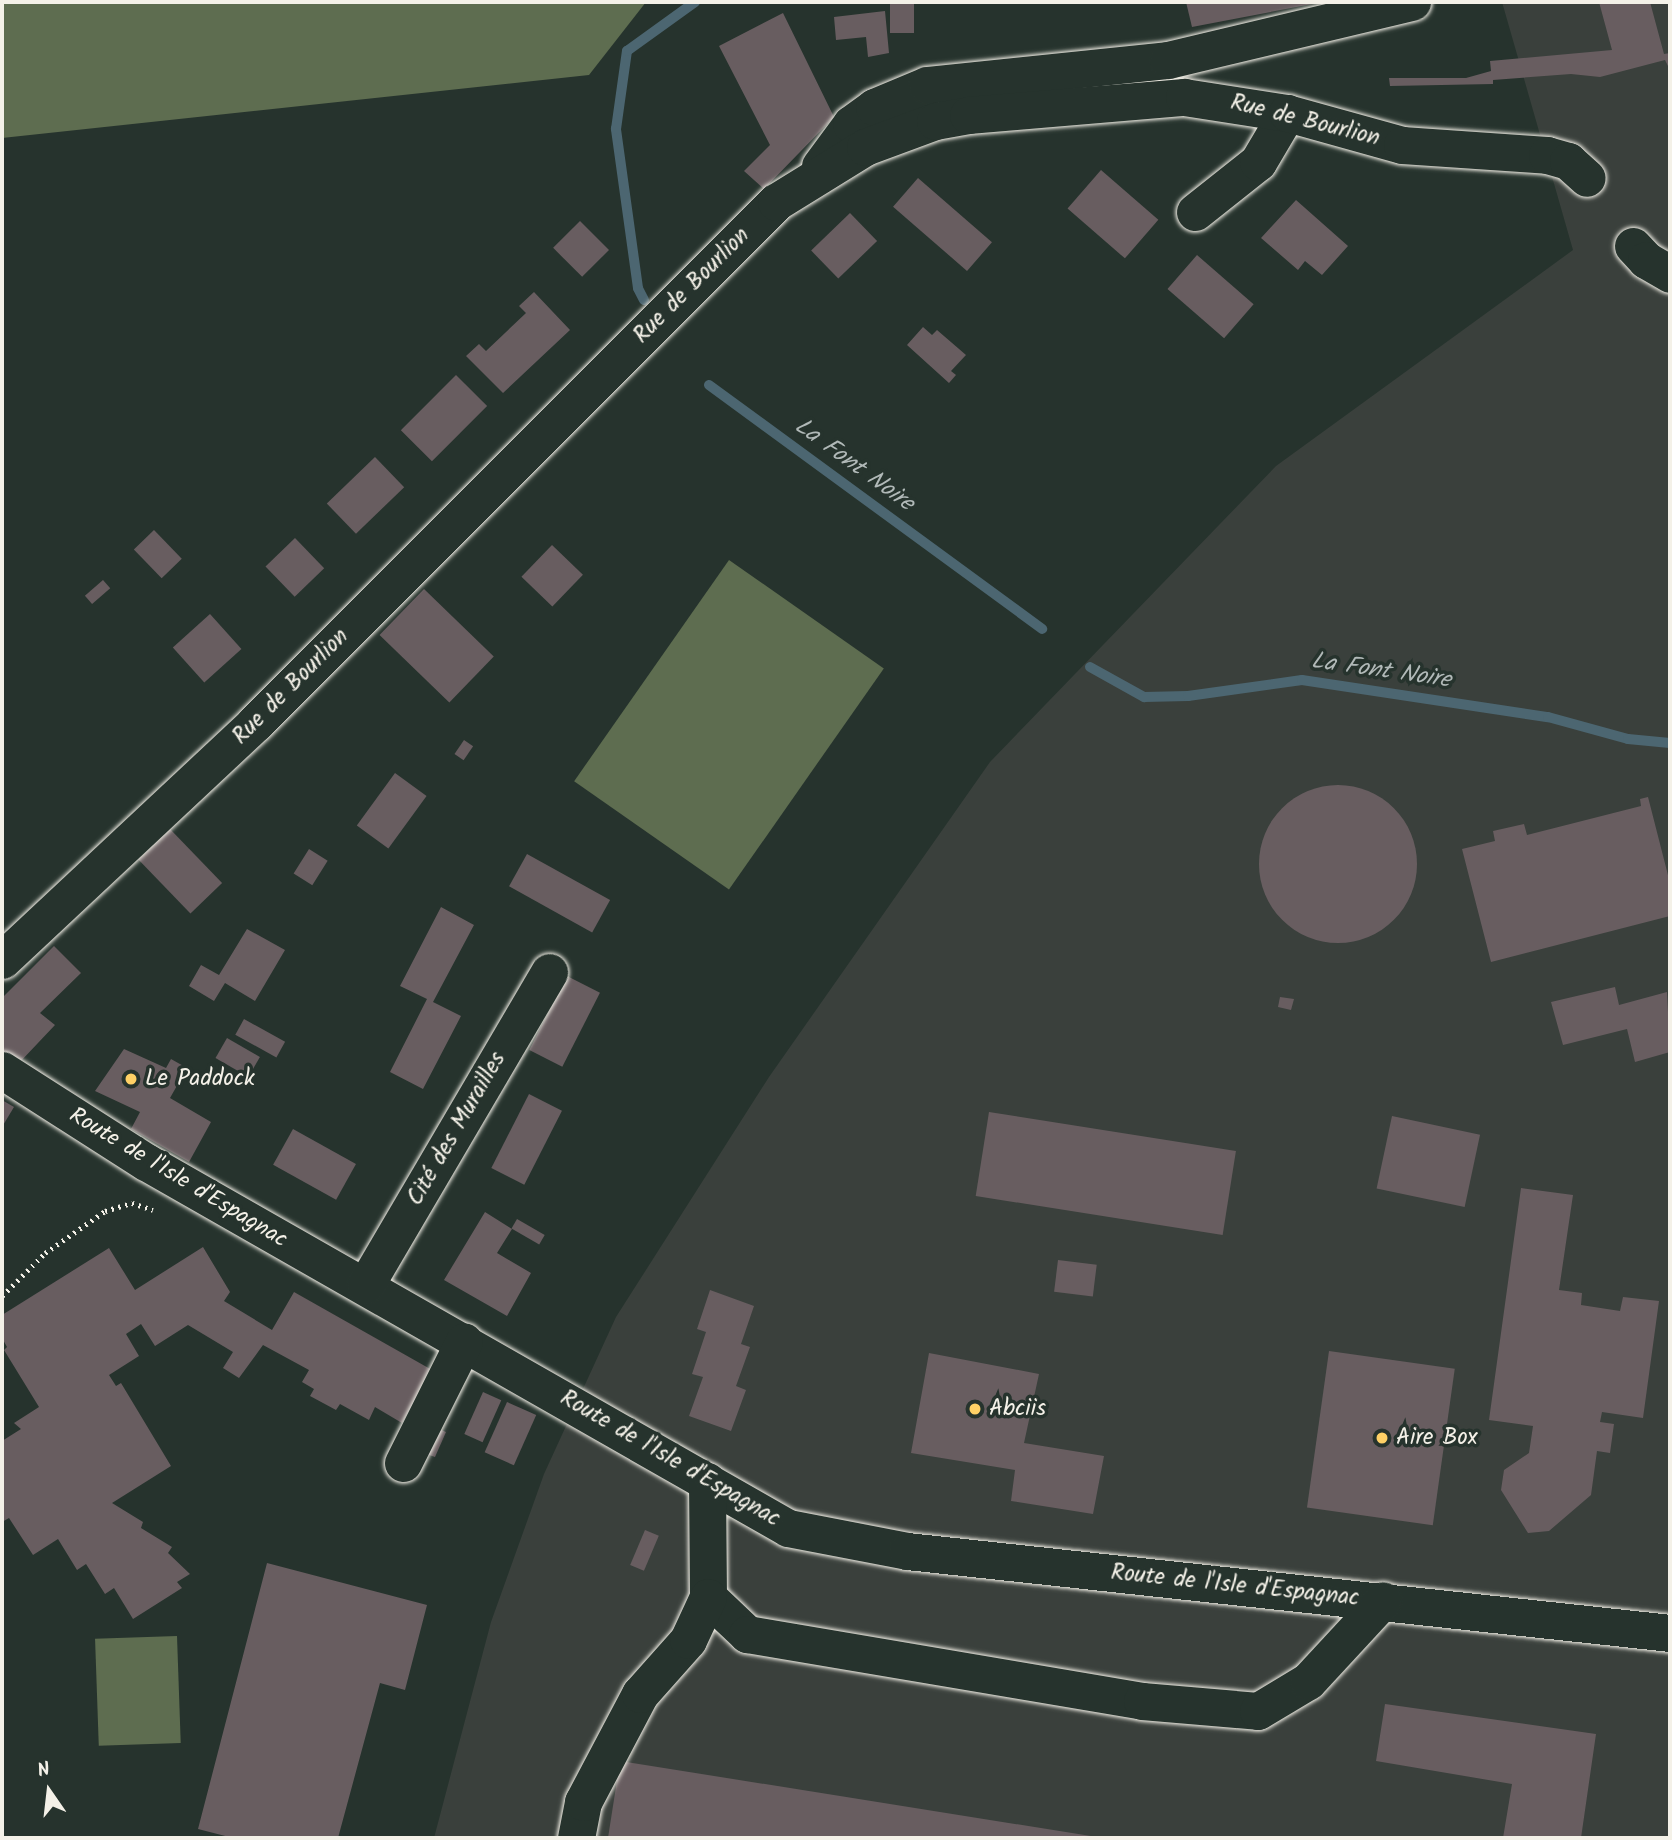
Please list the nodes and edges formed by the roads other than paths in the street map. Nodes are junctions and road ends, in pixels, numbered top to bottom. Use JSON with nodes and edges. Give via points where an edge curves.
{"nodes":[{"id":1,"x":1412,"y":2,"type":"edge"},
{"id":2,"x":1287,"y":113,"type":"junction"},
{"id":3,"x":817,"y":173,"type":"junction"},
{"id":4,"x":1587,"y":178,"type":"dead end"},
{"id":5,"x":1195,"y":212,"type":"dead end"},
{"id":6,"x":1633,"y":246,"type":"dead end"},
{"id":7,"x":1670,"y":274,"type":"edge"},
{"id":8,"x":2,"y":960,"type":"edge"},
{"id":9,"x":550,"y":972,"type":"dead end"},
{"id":10,"x":2,"y":1070,"type":"edge"},
{"id":11,"x":365,"y":1286,"type":"junction"},
{"id":12,"x":464,"y":1341,"type":"junction"},
{"id":13,"x":403,"y":1463,"type":"dead end"},
{"id":14,"x":707,"y":1481,"type":"junction"},
{"id":15,"x":708,"y":1597,"type":"junction"},
{"id":16,"x":1382,"y":1600,"type":"junction"},
{"id":17,"x":1670,"y":1633,"type":"edge"},
{"id":18,"x":576,"y":1838,"type":"edge"}],
"edges":[{"from":1,"to":3,"type":"street","via":[[1168,60],[927,85],[874,107],[851,124],[832,145]]},
{"from":2,"to":3,"type":"street","name":"Rue de Bourlion","via":[[1184,97],[968,115],[896,134]]},
{"from":2,"to":4,"type":"street","name":"Rue de Bourlion","via":[[1402,145],[1548,155],[1567,160]]},
{"from":2,"to":5,"type":"street","via":[[1258,162]]},
{"from":3,"to":8,"type":"street","name":"Rue de Bourlion","via":[[776,202],[255,723]]},
{"from":6,"to":7,"type":"street"},
{"from":9,"to":11,"type":"street","name":"Cité des Murailles"},
{"from":10,"to":11,"type":"street","name":"Route de l'Isle d'Espagnac","via":[[146,1162]]},
{"from":11,"to":12,"type":"street","name":"Route de l'Isle d'Espagnac"},
{"from":12,"to":13,"type":"street"},
{"from":12,"to":14,"type":"street","name":"Route de l'Isle d'Espagnac"},
{"from":14,"to":15,"type":"street"},
{"from":14,"to":16,"type":"street","name":"Route de l'Isle d'Espagnac","via":[[788,1528],[907,1551]]},
{"from":15,"to":16,"type":"street","via":[[747,1634],[1142,1701],[1258,1711],[1308,1681]]},
{"from":15,"to":18,"type":"street","via":[[688,1640],[640,1695],[583,1802]]},
{"from":16,"to":17,"type":"street","name":"Route de l'Isle d'Espagnac"}]}
